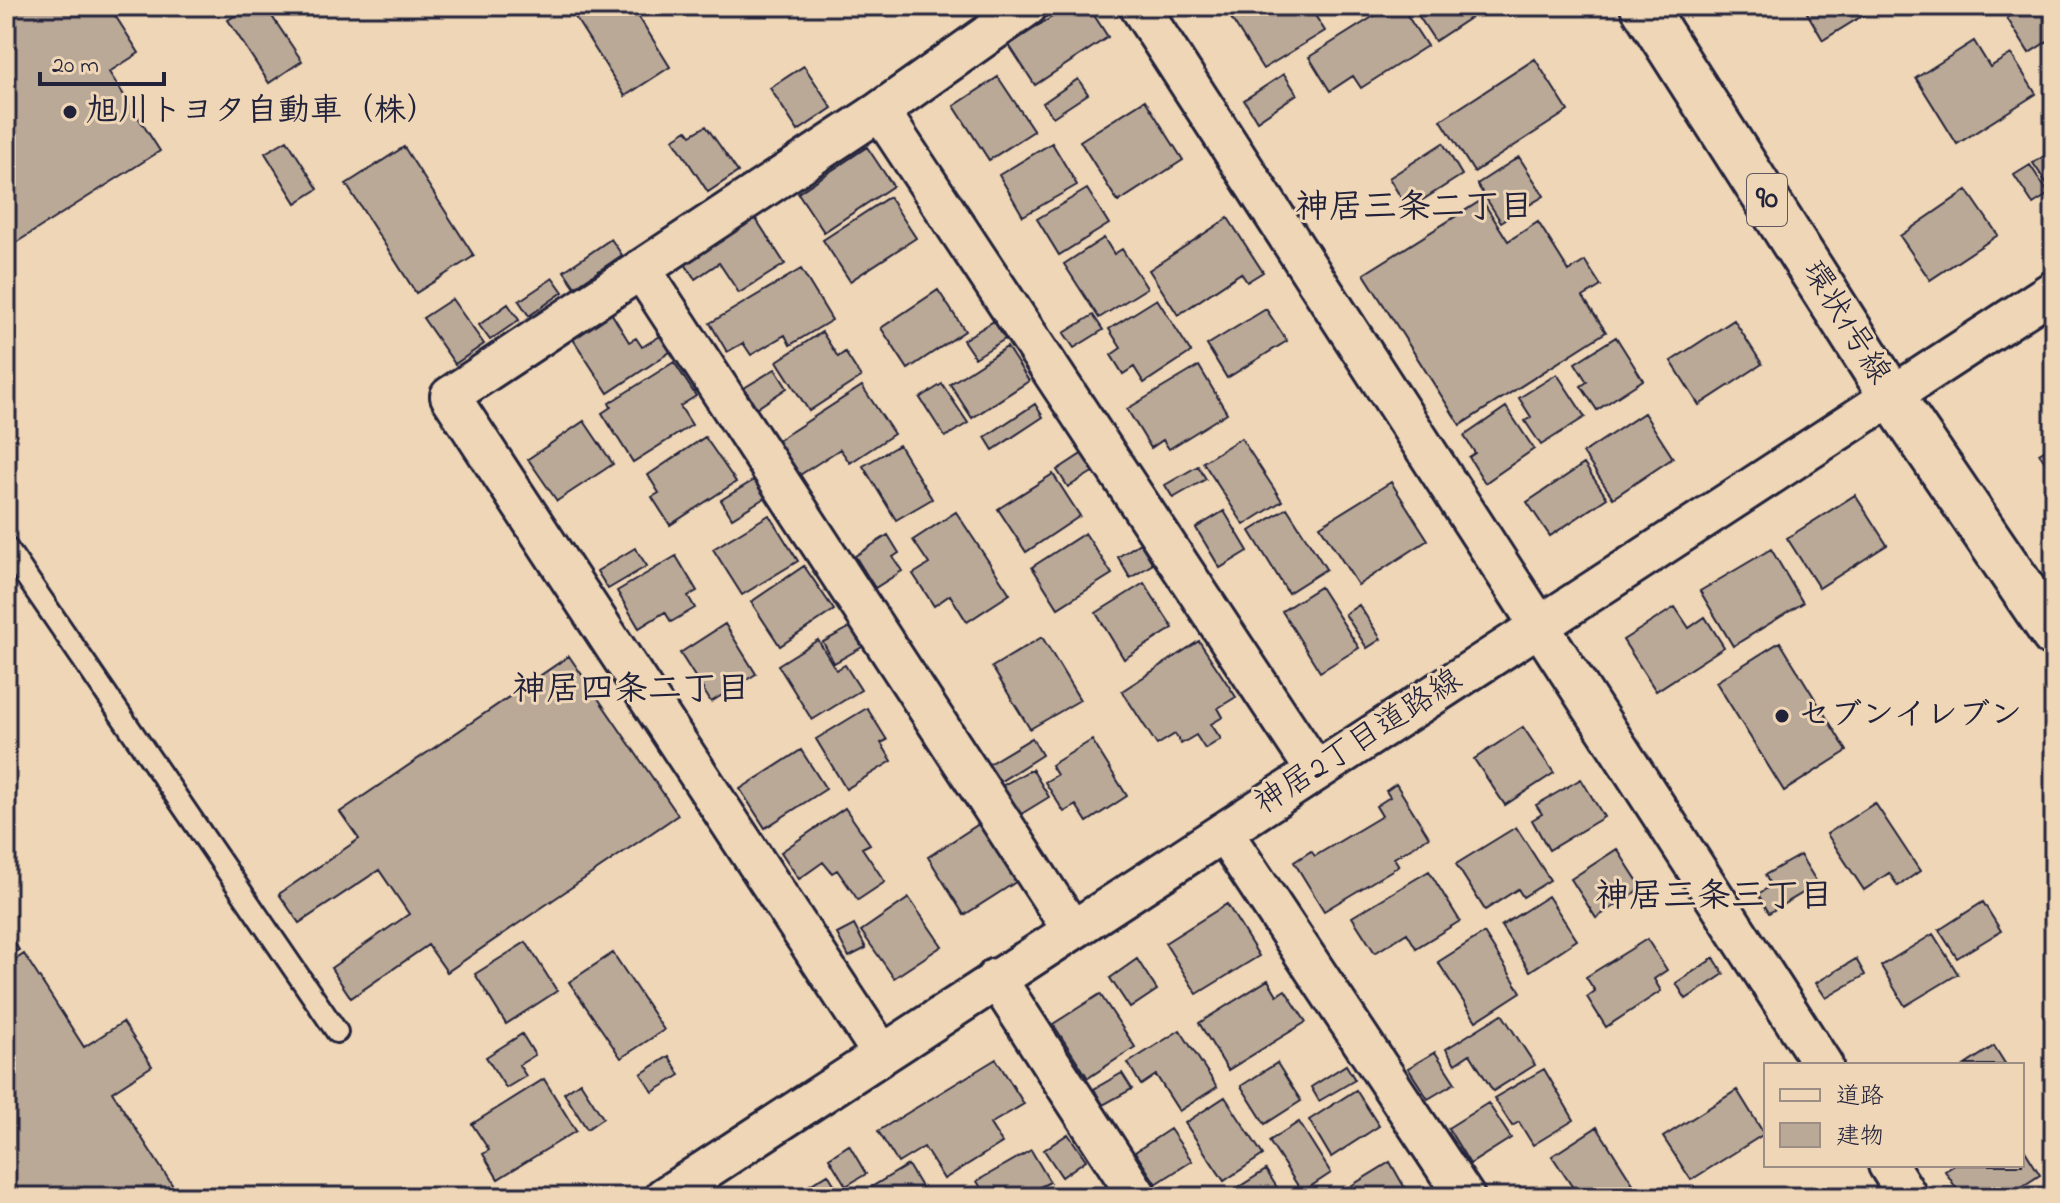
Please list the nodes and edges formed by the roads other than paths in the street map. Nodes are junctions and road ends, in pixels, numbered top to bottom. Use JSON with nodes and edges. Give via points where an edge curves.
{"nodes":[{"id":1,"x":1028,"y":6,"type":"edge"},
{"id":2,"x":1139,"y":6,"type":"edge"},
{"id":3,"x":1643,"y":6,"type":"edge"},
{"id":4,"x":880,"y":111,"type":"junction"},
{"id":5,"x":641,"y":269,"type":"junction"},
{"id":6,"x":2054,"y":290,"type":"edge"},
{"id":7,"x":1891,"y":395,"type":"junction"},
{"id":8,"x":6,"y":547,"type":"edge"},
{"id":9,"x":1537,"y":627,"type":"junction"},
{"id":10,"x":2054,"y":635,"type":"edge"},
{"id":11,"x":1315,"y":770,"type":"junction"},
{"id":12,"x":1223,"y":832,"type":"junction"},
{"id":13,"x":1072,"y":930,"type":"junction"},
{"id":14,"x":996,"y":978,"type":"junction"},
{"id":15,"x":337,"y":1032,"type":"dead end"},
{"id":16,"x":882,"y":1054,"type":"junction"},
{"id":17,"x":1822,"y":1063,"type":"edge"},
{"id":18,"x":1889,"y":1167,"type":"edge"},
{"id":19,"x":710,"y":1184,"type":"edge"},
{"id":20,"x":664,"y":1197,"type":"edge"},
{"id":21,"x":1138,"y":1197,"type":"edge"},
{"id":22,"x":1465,"y":1197,"type":"edge"},
{"id":23,"x":1908,"y":1197,"type":"edge"}],
"edges":[{"from":1,"to":4,"type":"street"},
{"from":2,"to":9,"type":"street"},
{"from":3,"to":7,"type":"main road","name":"環状1号線","number":"90"},
{"from":4,"to":5,"type":"street"},
{"from":4,"to":11,"type":"street"},
{"from":5,"to":13,"type":"street"},
{"from":5,"to":16,"type":"street","via":[[450,396]]},
{"from":6,"to":7,"type":"street","name":"神居2丁目道路線"},
{"from":7,"to":9,"type":"street","name":"神居2丁目道路線"},
{"from":7,"to":10,"type":"main road","name":"環状1号線","number":"90"},
{"from":8,"to":15,"type":"lane"},
{"from":9,"to":11,"type":"street","name":"神居2丁目道路線"},
{"from":9,"to":17,"type":"street"},
{"from":11,"to":12,"type":"street","name":"神居2丁目道路線"},
{"from":12,"to":13,"type":"street","name":"神居2丁目道路線"},
{"from":12,"to":22,"type":"street"},
{"from":13,"to":14,"type":"street","name":"神居2丁目道路線"},
{"from":14,"to":16,"type":"street","name":"神居2丁目道路線"},
{"from":14,"to":21,"type":"street"},
{"from":16,"to":19,"type":"street","name":"神居2丁目道路線"},
{"from":18,"to":23,"type":"street"},
{"from":19,"to":20,"type":"street","name":"神居2丁目道路線"}]}
